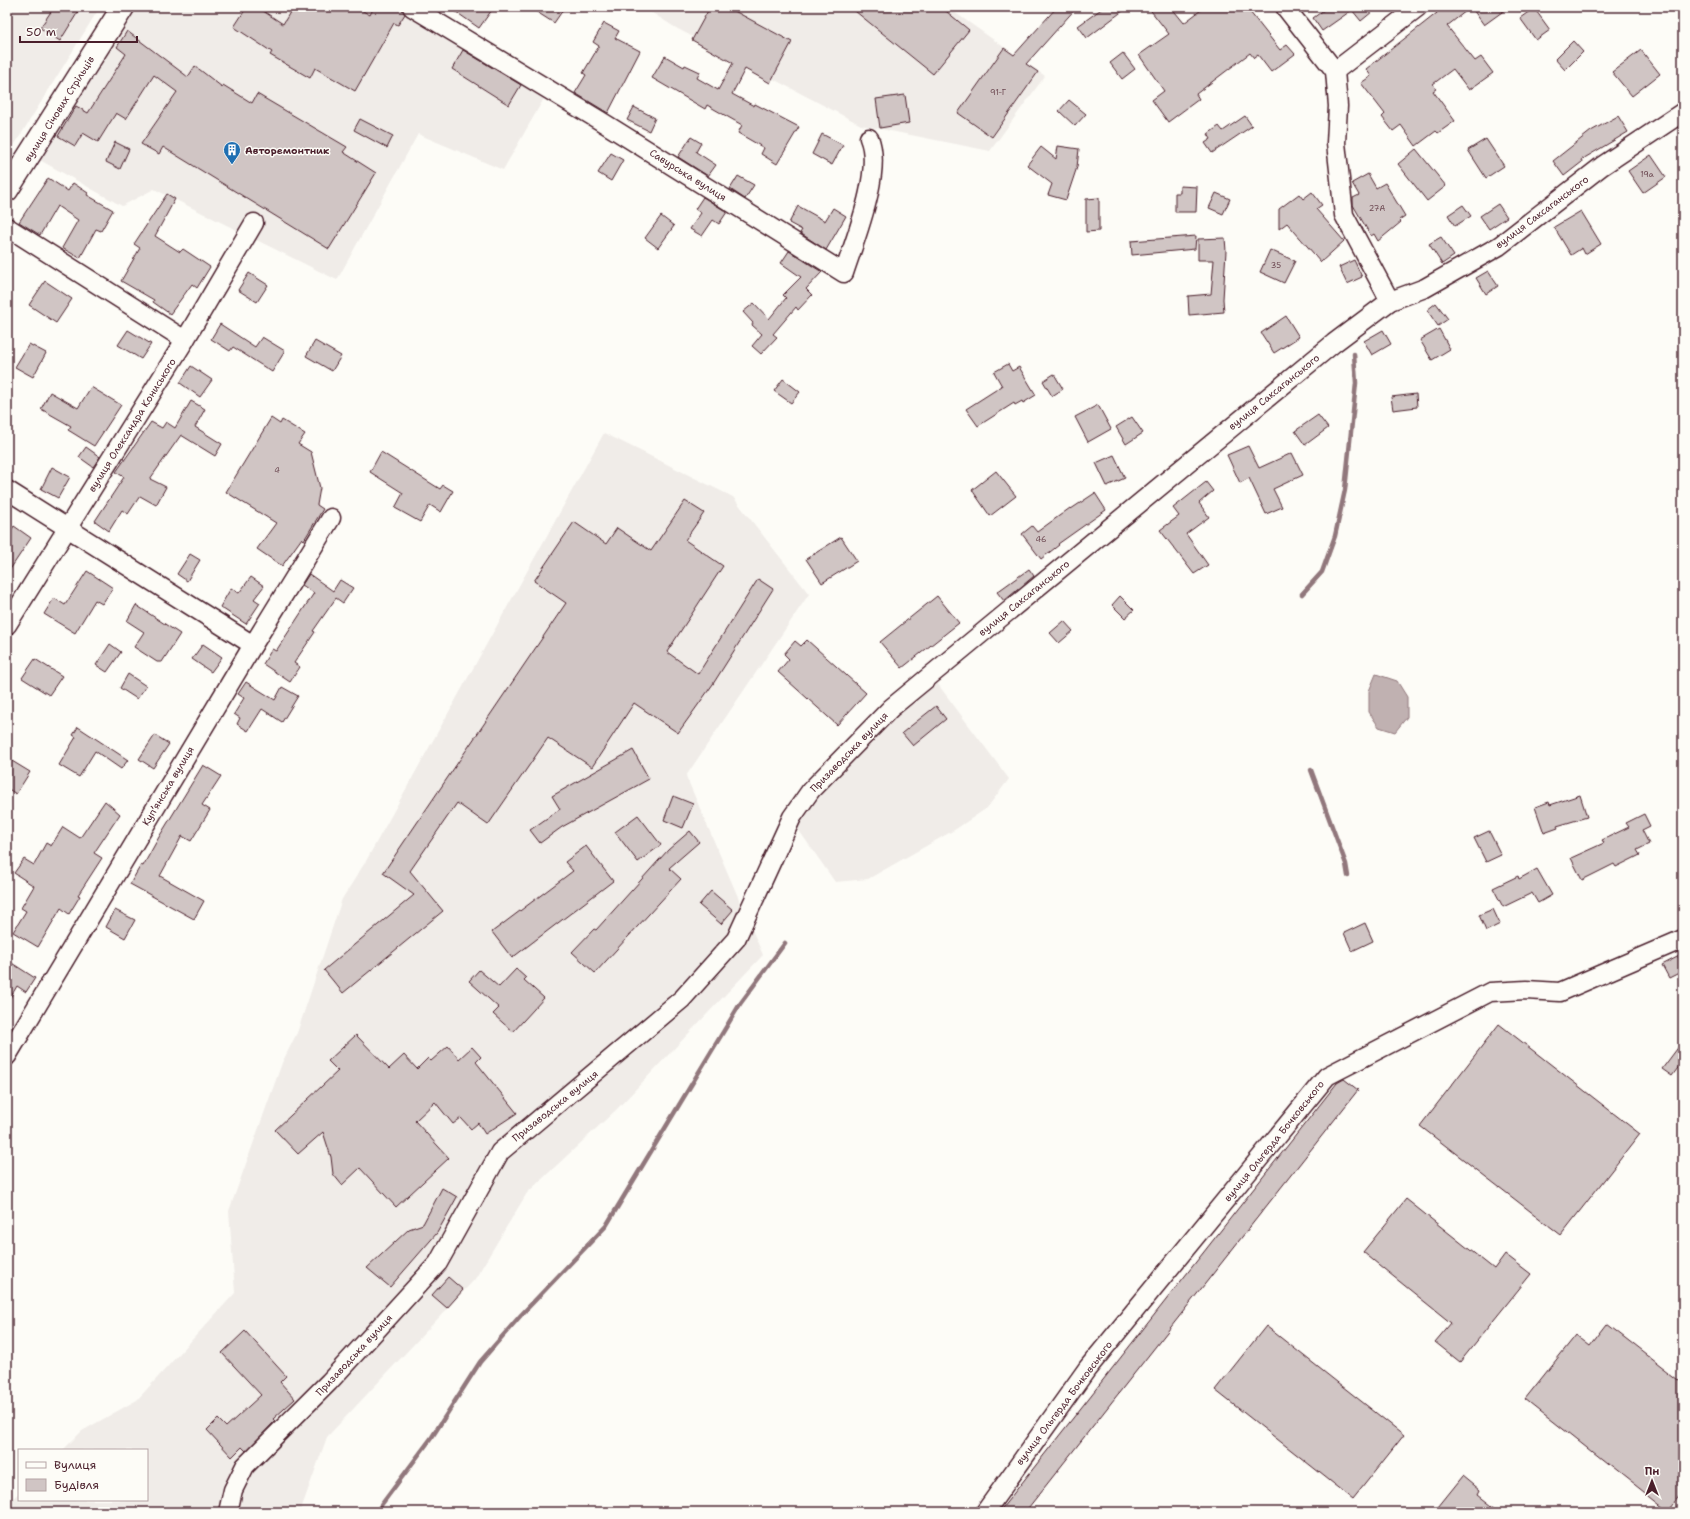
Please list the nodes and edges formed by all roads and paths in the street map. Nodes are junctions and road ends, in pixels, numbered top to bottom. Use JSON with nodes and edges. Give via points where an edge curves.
{"nodes":[{"id":1,"x":124,"y":7,"type":"edge"},
{"id":2,"x":412,"y":7,"type":"edge"},
{"id":3,"x":1285,"y":7,"type":"edge"},
{"id":4,"x":1418,"y":7,"type":"edge"},
{"id":5,"x":1335,"y":71,"type":"junction"},
{"id":6,"x":1683,"y":112,"type":"edge"},
{"id":7,"x":869,"y":138,"type":"dead end"},
{"id":8,"x":7,"y":190,"type":"edge"},
{"id":9,"x":254,"y":223,"type":"dead end"},
{"id":10,"x":7,"y":227,"type":"edge"},
{"id":11,"x":1390,"y":301,"type":"junction"},
{"id":12,"x":184,"y":340,"type":"junction"},
{"id":13,"x":7,"y":490,"type":"edge"},
{"id":14,"x":331,"y":518,"type":"dead end"},
{"id":15,"x":66,"y":528,"type":"junction"},
{"id":16,"x":7,"y":625,"type":"edge"},
{"id":17,"x":253,"y":645,"type":"junction"},
{"id":18,"x":891,"y":708,"type":"joint"},
{"id":19,"x":1683,"y":938,"type":"edge"},
{"id":20,"x":7,"y":1056,"type":"edge"},
{"id":21,"x":228,"y":1512,"type":"edge"},
{"id":22,"x":985,"y":1512,"type":"edge"}],
"edges":[{"from":1,"to":8,"type":"street","name":"вулиця Січових Стрільців"},
{"from":2,"to":7,"type":"street","name":"Савурська вулиця","via":[[844,273],[866,205],[874,157]]},
{"from":3,"to":5,"type":"street"},
{"from":4,"to":5,"type":"street"},
{"from":5,"to":11,"type":"street","via":[[1338,106],[1336,143],[1344,215]]},
{"from":6,"to":11,"type":"street","name":"вулиця Саксаганського","via":[[1602,166],[1499,246],[1425,288]]},
{"from":9,"to":12,"type":"street","name":"вулиця Олександра Кониського"},
{"from":10,"to":12,"type":"street"},
{"from":11,"to":18,"type":"street","name":"вулиця Саксаганського","via":[[1334,343]]},
{"from":12,"to":15,"type":"street","name":"вулиця Олександра Кониського"},
{"from":13,"to":15,"type":"street"},
{"from":14,"to":17,"type":"street","name":"Купʼянська вулиця"},
{"from":15,"to":16,"type":"street","name":"вулиця Олександра Кониського"},
{"from":15,"to":17,"type":"street"},
{"from":17,"to":20,"type":"street","name":"Купʼянська вулиця"},
{"from":18,"to":21,"type":"street","name":"Призаводська вулиця","via":[[811,790],[792,817],[736,939],[682,999],[500,1152],[438,1263],[329,1382],[246,1466],[233,1490]]},
{"from":19,"to":22,"type":"street","name":"вулиця Ольгерда Бочковського","via":[[1560,992],[1490,992],[1327,1076],[1087,1369]]}]}
